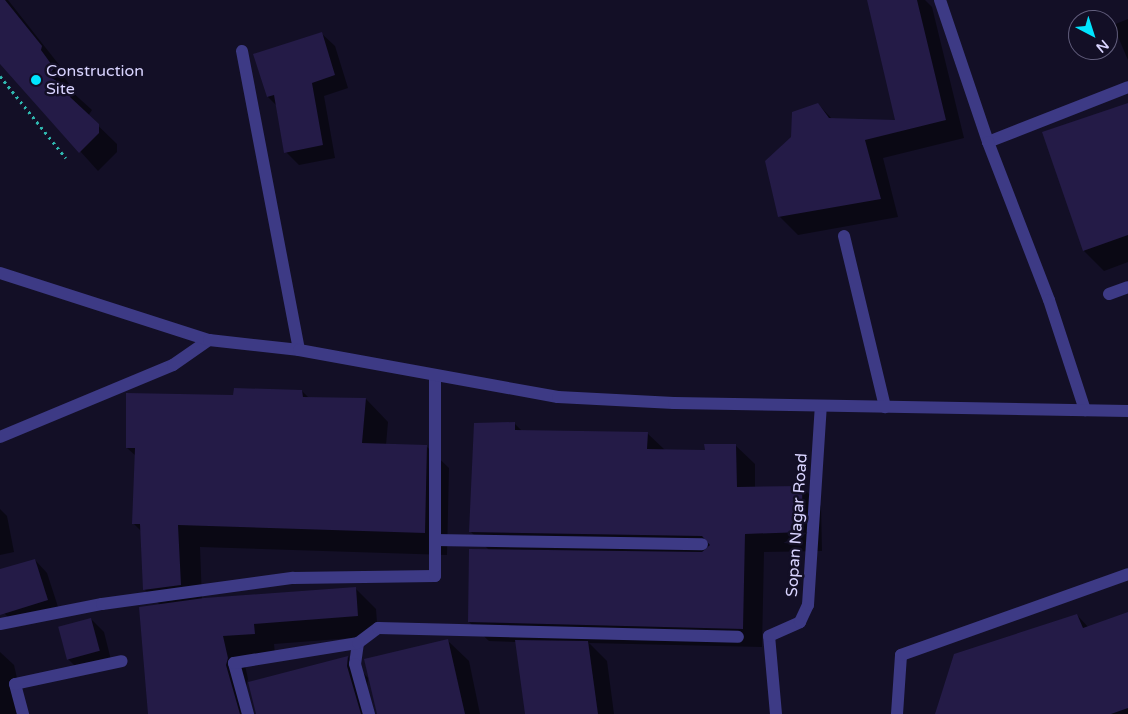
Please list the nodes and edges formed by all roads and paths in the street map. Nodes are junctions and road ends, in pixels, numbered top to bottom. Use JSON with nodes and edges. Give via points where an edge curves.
{"nodes":[{"id":1,"x":940,"y":0,"type":"edge"},
{"id":2,"x":242,"y":51,"type":"dead end"},
{"id":3,"x":0,"y":76,"type":"edge"},
{"id":4,"x":1128,"y":87,"type":"edge"},
{"id":5,"x":988,"y":142,"type":"junction"},
{"id":6,"x":66,"y":158,"type":"dead end"},
{"id":7,"x":844,"y":236,"type":"dead end"},
{"id":8,"x":0,"y":272,"type":"edge"},
{"id":9,"x":1128,"y":287,"type":"edge"},
{"id":10,"x":1109,"y":294,"type":"dead end"},
{"id":11,"x":208,"y":340,"type":"junction"},
{"id":12,"x":298,"y":350,"type":"junction"},
{"id":13,"x":435,"y":375,"type":"junction"},
{"id":14,"x":821,"y":406,"type":"junction"},
{"id":15,"x":885,"y":407,"type":"junction"},
{"id":16,"x":1085,"y":410,"type":"junction"},
{"id":17,"x":1128,"y":411,"type":"edge"},
{"id":18,"x":0,"y":437,"type":"edge"},
{"id":19,"x":435,"y":540,"type":"junction"},
{"id":20,"x":702,"y":544,"type":"dead end"},
{"id":21,"x":1128,"y":574,"type":"edge"},
{"id":22,"x":0,"y":624,"type":"edge"},
{"id":23,"x":738,"y":637,"type":"dead end"},
{"id":24,"x":358,"y":643,"type":"junction"},
{"id":25,"x":122,"y":661,"type":"dead end"},
{"id":26,"x":23,"y":714,"type":"edge"},
{"id":27,"x":248,"y":714,"type":"edge"},
{"id":28,"x":369,"y":714,"type":"edge"},
{"id":29,"x":776,"y":714,"type":"edge"},
{"id":30,"x":897,"y":714,"type":"edge"}],
"edges":[{"from":1,"to":5,"type":"street"},
{"from":2,"to":12,"type":"street"},
{"from":3,"to":6,"type":"path"},
{"from":4,"to":5,"type":"street"},
{"from":5,"to":16,"type":"street","via":[[1049,300]]},
{"from":7,"to":15,"type":"street"},
{"from":8,"to":11,"type":"street"},
{"from":9,"to":10,"type":"street"},
{"from":11,"to":12,"type":"street"},
{"from":11,"to":18,"type":"street","via":[[173,365]]},
{"from":12,"to":13,"type":"street"},
{"from":13,"to":14,"type":"street","via":[[558,397]]},
{"from":13,"to":19,"type":"street"},
{"from":14,"to":15,"type":"street"},
{"from":14,"to":29,"type":"street","name":"Sopan Nagar Road","via":[[808,606],[800,622],[769,636]]},
{"from":15,"to":16,"type":"street"},
{"from":16,"to":17,"type":"street"},
{"from":19,"to":20,"type":"street"},
{"from":19,"to":22,"type":"street","via":[[435,576],[293,578],[102,604]]},
{"from":21,"to":30,"type":"street","via":[[901,655]]},
{"from":23,"to":24,"type":"street","via":[[378,628]]},
{"from":24,"to":27,"type":"street","via":[[234,663]]},
{"from":24,"to":28,"type":"street","via":[[355,664]]},
{"from":25,"to":26,"type":"street","via":[[15,684]]}]}
